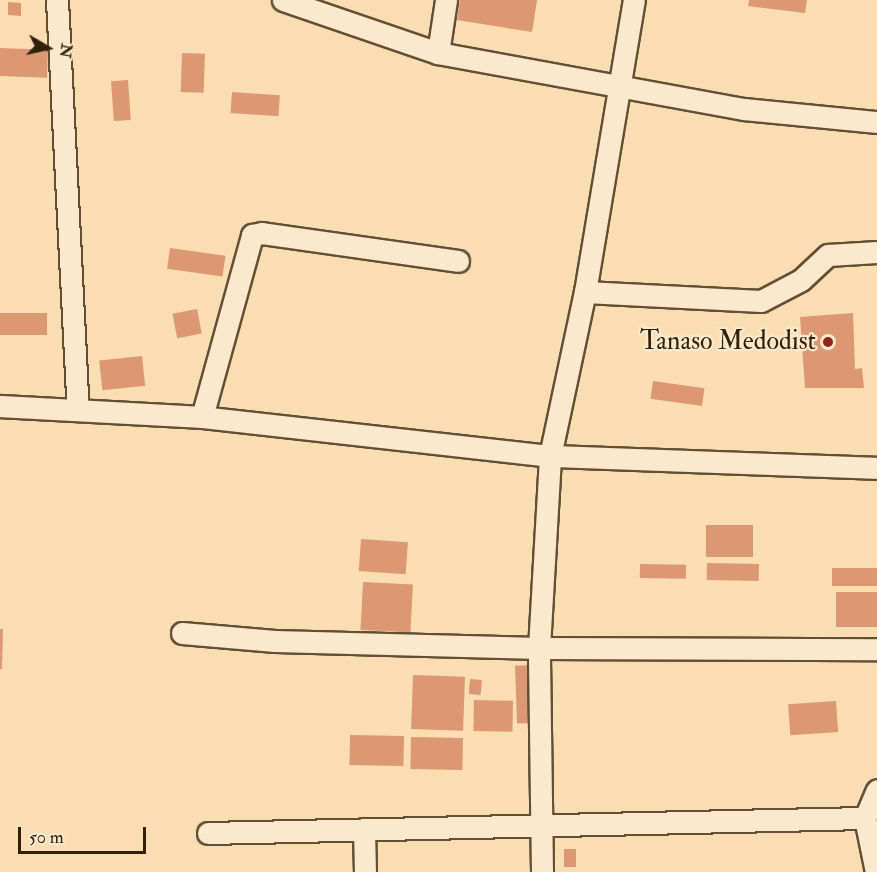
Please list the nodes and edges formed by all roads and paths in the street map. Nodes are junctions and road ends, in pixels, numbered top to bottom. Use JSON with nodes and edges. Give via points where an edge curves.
{"nodes":[{"id":1,"x":57,"y":0,"type":"edge"},
{"id":2,"x":446,"y":0,"type":"edge"},
{"id":3,"x":634,"y":0,"type":"edge"},
{"id":4,"x":293,"y":2,"type":"edge"},
{"id":5,"x":438,"y":53,"type":"junction"},
{"id":6,"x":616,"y":87,"type":"junction"},
{"id":7,"x":877,"y":122,"type":"edge"},
{"id":8,"x":877,"y":252,"type":"edge"},
{"id":9,"x":458,"y":261,"type":"dead end"},
{"id":10,"x":585,"y":291,"type":"junction"},
{"id":11,"x":0,"y":406,"type":"edge"},
{"id":12,"x":78,"y":409,"type":"junction"},
{"id":13,"x":202,"y":417,"type":"junction"},
{"id":14,"x":550,"y":456,"type":"junction"},
{"id":15,"x":877,"y":468,"type":"edge"},
{"id":16,"x":182,"y":633,"type":"dead end"},
{"id":17,"x":539,"y":648,"type":"junction"},
{"id":18,"x":877,"y":649,"type":"edge"},
{"id":19,"x":877,"y":790,"type":"edge"},
{"id":20,"x":865,"y":818,"type":"junction"},
{"id":21,"x":542,"y":823,"type":"junction"},
{"id":22,"x":364,"y":828,"type":"junction"},
{"id":23,"x":208,"y":833,"type":"dead end"},
{"id":24,"x":365,"y":872,"type":"edge"},
{"id":25,"x":542,"y":872,"type":"edge"},
{"id":26,"x":876,"y":872,"type":"edge"}],
"edges":[{"from":1,"to":12,"type":"street"},
{"from":2,"to":5,"type":"street"},
{"from":3,"to":6,"type":"street"},
{"from":4,"to":5,"type":"street"},
{"from":5,"to":6,"type":"street"},
{"from":6,"to":7,"type":"street","via":[[744,109]]},
{"from":6,"to":10,"type":"street"},
{"from":8,"to":10,"type":"street","via":[[828,255],[801,280],[761,301]]},
{"from":9,"to":13,"type":"street","via":[[252,235]]},
{"from":10,"to":14,"type":"street"},
{"from":11,"to":12,"type":"street"},
{"from":12,"to":13,"type":"street"},
{"from":13,"to":14,"type":"street"},
{"from":14,"to":15,"type":"street"},
{"from":14,"to":17,"type":"street"},
{"from":16,"to":17,"type":"street","via":[[274,641]]},
{"from":17,"to":18,"type":"street"},
{"from":17,"to":21,"type":"street"},
{"from":19,"to":20,"type":"street"},
{"from":20,"to":21,"type":"street"},
{"from":20,"to":26,"type":"street"},
{"from":21,"to":22,"type":"street"},
{"from":21,"to":25,"type":"street"},
{"from":22,"to":23,"type":"street"},
{"from":22,"to":24,"type":"street"}]}
